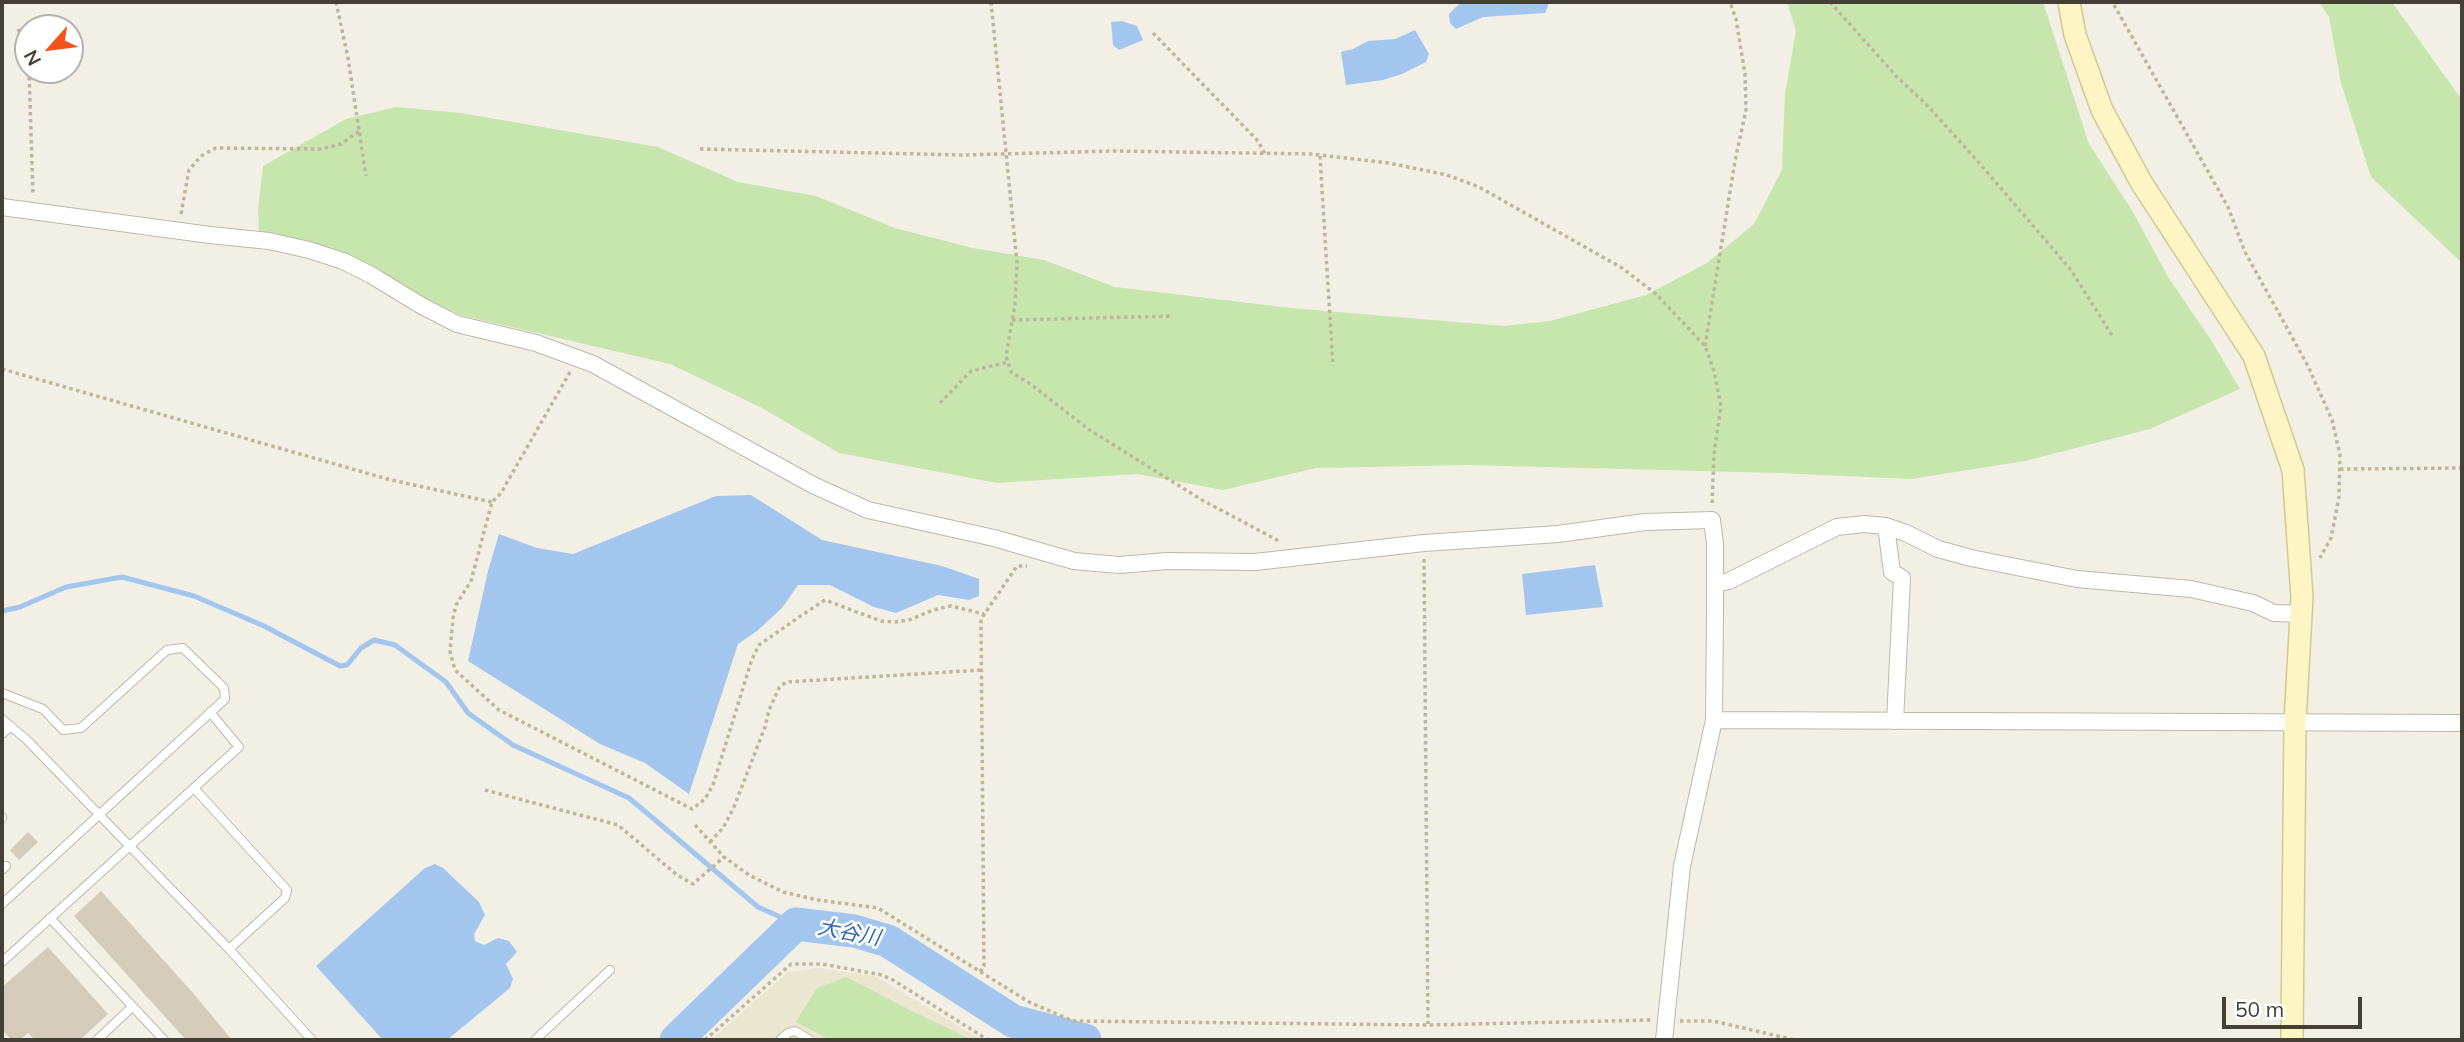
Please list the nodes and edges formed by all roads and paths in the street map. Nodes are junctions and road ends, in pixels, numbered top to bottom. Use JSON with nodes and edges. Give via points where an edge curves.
{"nodes":[{"id":1,"x":336,"y":2,"type":"edge"},
{"id":2,"x":990,"y":2,"type":"edge"},
{"id":3,"x":1730,"y":2,"type":"edge"},
{"id":4,"x":1830,"y":2,"type":"edge"},
{"id":5,"x":2069,"y":2,"type":"edge"},
{"id":6,"x":2113,"y":5,"type":"dead end"},
{"id":7,"x":1153,"y":33,"type":"dead end"},
{"id":8,"x":29,"y":84,"type":"edge"},
{"id":9,"x":359,"y":131,"type":"junction"},
{"id":10,"x":700,"y":149,"type":"dead end"},
{"id":11,"x":1005,"y":154,"type":"junction"},
{"id":12,"x":1265,"y":154,"type":"junction"},
{"id":13,"x":1320,"y":156,"type":"junction"},
{"id":14,"x":366,"y":176,"type":"dead end"},
{"id":15,"x":2,"y":207,"type":"edge"},
{"id":16,"x":32,"y":211,"type":"junction"},
{"id":17,"x":180,"y":230,"type":"junction"},
{"id":18,"x":1172,"y":316,"type":"dead end"},
{"id":19,"x":1012,"y":320,"type":"junction"},
{"id":20,"x":2113,"y":337,"type":"dead end"},
{"id":21,"x":1705,"y":346,"type":"junction"},
{"id":22,"x":578,"y":358,"type":"junction"},
{"id":23,"x":1008,"y":362,"type":"junction"},
{"id":24,"x":1333,"y":366,"type":"dead end"},
{"id":25,"x":2,"y":369,"type":"edge"},
{"id":26,"x":940,"y":403,"type":"dead end"},
{"id":27,"x":2462,"y":468,"type":"edge"},
{"id":28,"x":2340,"y":469,"type":"junction"},
{"id":29,"x":492,"y":502,"type":"junction"},
{"id":30,"x":1712,"y":520,"type":"junction"},
{"id":31,"x":1886,"y":526,"type":"junction"},
{"id":32,"x":1424,"y":543,"type":"junction"},
{"id":33,"x":1299,"y":557,"type":"junction"},
{"id":34,"x":1030,"y":566,"type":"dead end"},
{"id":35,"x":2300,"y":568,"type":"junction"},
{"id":36,"x":1715,"y":584,"type":"junction"},
{"id":37,"x":984,"y":614,"type":"junction"},
{"id":38,"x":2301,"y":614,"type":"junction"},
{"id":39,"x":982,"y":670,"type":"junction"},
{"id":40,"x":2,"y":693,"type":"edge"},
{"id":41,"x":210,"y":712,"type":"junction"},
{"id":42,"x":2,"y":719,"type":"edge"},
{"id":43,"x":1714,"y":720,"type":"junction"},
{"id":44,"x":1895,"y":721,"type":"junction"},
{"id":45,"x":2295,"y":722,"type":"junction"},
{"id":46,"x":2462,"y":723,"type":"edge"},
{"id":47,"x":11,"y":726,"type":"junction"},
{"id":48,"x":2,"y":734,"type":"edge"},
{"id":49,"x":194,"y":788,"type":"junction"},
{"id":50,"x":485,"y":790,"type":"dead end"},
{"id":51,"x":99,"y":814,"type":"junction"},
{"id":52,"x":695,"y":825,"type":"dead end"},
{"id":53,"x":710,"y":842,"type":"junction"},
{"id":54,"x":129,"y":846,"type":"junction"},
{"id":55,"x":722,"y":859,"type":"junction"},
{"id":56,"x":2,"y":904,"type":"edge"},
{"id":57,"x":50,"y":918,"type":"junction"},
{"id":58,"x":229,"y":949,"type":"junction"},
{"id":59,"x":2,"y":962,"type":"edge"},
{"id":60,"x":610,"y":970,"type":"dead end"},
{"id":61,"x":980,"y":972,"type":"junction"},
{"id":62,"x":132,"y":1007,"type":"junction"},
{"id":63,"x":1428,"y":1025,"type":"junction"},
{"id":64,"x":1665,"y":1029,"type":"edge"},
{"id":65,"x":97,"y":1040,"type":"edge"},
{"id":66,"x":164,"y":1040,"type":"edge"},
{"id":67,"x":312,"y":1040,"type":"edge"},
{"id":68,"x":535,"y":1040,"type":"edge"},
{"id":69,"x":705,"y":1040,"type":"edge"},
{"id":70,"x":780,"y":1040,"type":"edge"},
{"id":71,"x":810,"y":1040,"type":"edge"},
{"id":72,"x":988,"y":1040,"type":"edge"},
{"id":73,"x":1795,"y":1040,"type":"edge"},
{"id":74,"x":2292,"y":1040,"type":"edge"}],
"edges":[{"from":1,"to":9,"type":"path"},
{"from":2,"to":11,"type":"path"},
{"from":3,"to":21,"type":"path","via":[[1745,74],[1746,110]]},
{"from":4,"to":20,"type":"path","via":[[2071,270]]},
{"from":5,"to":35,"type":"street","via":[[2075,35],[2102,110],[2141,182],[2254,356],[2293,470]]},
{"from":6,"to":28,"type":"path","via":[[2228,207],[2245,252],[2308,366],[2332,420]]},
{"from":7,"to":12,"type":"path","via":[[1258,141]]},
{"from":8,"to":16,"type":"path"},
{"from":9,"to":14,"type":"path"},
{"from":9,"to":17,"type":"path","via":[[341,144],[322,149],[216,148],[201,156],[189,170]]},
{"from":10,"to":11,"type":"path"},
{"from":11,"to":12,"type":"path"},
{"from":11,"to":19,"type":"path","via":[[1017,263]]},
{"from":12,"to":13,"type":"path"},
{"from":13,"to":21,"type":"path","via":[[1389,163],[1479,187],[1622,268],[1656,294]]},
{"from":13,"to":24,"type":"path"},
{"from":15,"to":16,"type":"street"},
{"from":16,"to":17,"type":"street"},
{"from":17,"to":22,"type":"street","via":[[309,250],[371,275],[457,324]]},
{"from":18,"to":19,"type":"path"},
{"from":19,"to":23,"type":"path"},
{"from":21,"to":30,"type":"path","via":[[1721,406]]},
{"from":22,"to":29,"type":"path"},
{"from":22,"to":33,"type":"street","via":[[868,510],[1074,561],[1119,565]]},
{"from":23,"to":26,"type":"path","via":[[971,371]]},
{"from":23,"to":33,"type":"path","via":[[1011,372],[1088,429],[1202,500],[1293,547]]},
{"from":25,"to":29,"type":"path","via":[[391,480]]},
{"from":27,"to":28,"type":"path"},
{"from":28,"to":35,"type":"path","via":[[2331,538],[2319,559]]},
{"from":29,"to":37,"type":"path","via":[[471,580],[453,618],[450,652],[456,670],[499,710],[692,809],[713,785],[759,645],[802,615],[825,600],[881,621],[909,620],[951,606]]},
{"from":30,"to":32,"type":"street"},
{"from":30,"to":36,"type":"street"},
{"from":31,"to":36,"type":"street","via":[[1837,527]]},
{"from":31,"to":38,"type":"street","via":[[1971,558],[2077,579],[2191,589],[2253,603],[2274,613]]},
{"from":31,"to":44,"type":"street","via":[[1892,572],[1902,578]]},
{"from":32,"to":33,"type":"street"},
{"from":32,"to":63,"type":"path"},
{"from":34,"to":37,"type":"path","via":[[1017,566]]},
{"from":35,"to":38,"type":"street"},
{"from":36,"to":43,"type":"street"},
{"from":37,"to":39,"type":"path"},
{"from":38,"to":45,"type":"street"},
{"from":39,"to":53,"type":"path","via":[[786,682],[769,710],[734,807]]},
{"from":39,"to":61,"type":"path","via":[[984,966]]},
{"from":40,"to":41,"type":"lane","via":[[43,709],[63,730],[81,728],[167,650],[183,648],[224,688],[225,699]]},
{"from":41,"to":49,"type":"lane","via":[[239,747]]},
{"from":41,"to":51,"type":"lane"},
{"from":42,"to":47,"type":"lane"},
{"from":43,"to":44,"type":"street"},
{"from":43,"to":64,"type":"street","via":[[1682,866]]},
{"from":44,"to":45,"type":"street"},
{"from":45,"to":46,"type":"street"},
{"from":45,"to":74,"type":"street"},
{"from":47,"to":48,"type":"lane"},
{"from":47,"to":51,"type":"lane"},
{"from":49,"to":54,"type":"lane"},
{"from":49,"to":58,"type":"lane","via":[[287,890],[285,898]]},
{"from":50,"to":55,"type":"path","via":[[618,825],[693,884]]},
{"from":51,"to":54,"type":"lane"},
{"from":51,"to":56,"type":"lane"},
{"from":52,"to":53,"type":"path"},
{"from":53,"to":55,"type":"path"},
{"from":54,"to":57,"type":"lane"},
{"from":54,"to":58,"type":"lane"},
{"from":55,"to":61,"type":"path","via":[[783,892],[878,908]]},
{"from":57,"to":59,"type":"lane"},
{"from":57,"to":62,"type":"lane"},
{"from":58,"to":67,"type":"lane"},
{"from":60,"to":68,"type":"lane"},
{"from":61,"to":63,"type":"path","via":[[1029,1002],[1073,1021]]},
{"from":62,"to":65,"type":"lane"},
{"from":62,"to":66,"type":"lane"},
{"from":63,"to":64,"type":"path"},
{"from":64,"to":73,"type":"path","via":[[1713,1021]]},
{"from":69,"to":72,"type":"path","via":[[791,964],[822,964],[893,980]]},
{"from":70,"to":71,"type":"lane","via":[[795,1031]]}]}
